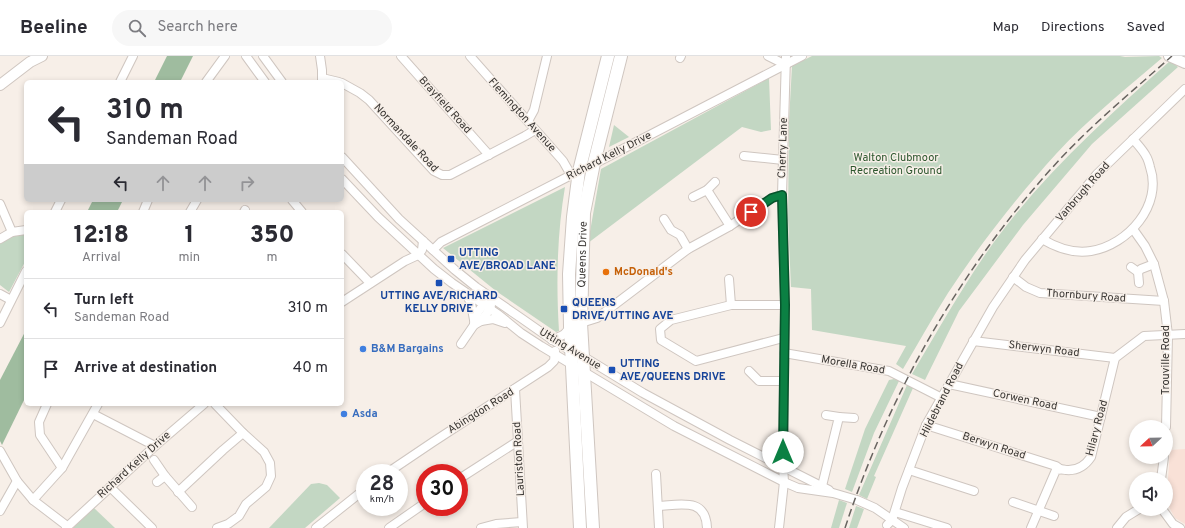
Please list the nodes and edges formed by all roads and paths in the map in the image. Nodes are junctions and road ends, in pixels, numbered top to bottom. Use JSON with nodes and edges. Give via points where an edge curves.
{"nodes":[{"id":1,"x":42,"y":56,"type":"edge"},
{"id":2,"x":133,"y":56,"type":"edge"},
{"id":3,"x":225,"y":56,"type":"edge"},
{"id":4,"x":246,"y":56,"type":"edge"},
{"id":5,"x":263,"y":56,"type":"edge"},
{"id":6,"x":320,"y":56,"type":"edge"},
{"id":7,"x":401,"y":56,"type":"edge"},
{"id":8,"x":470,"y":56,"type":"edge"},
{"id":9,"x":547,"y":56,"type":"edge"},
{"id":10,"x":608,"y":56,"type":"edge"},
{"id":11,"x":621,"y":56,"type":"edge"},
{"id":12,"x":768,"y":56,"type":"edge"},
{"id":13,"x":786,"y":56,"type":"edge"},
{"id":14,"x":802,"y":56,"type":"edge"},
{"id":15,"x":1169,"y":56,"type":"edge"},
{"id":16,"x":32,"y":59,"type":"edge"},
{"id":17,"x":1185,"y":63,"type":"edge"},
{"id":18,"x":786,"y":65,"type":"junction"},
{"id":19,"x":121,"y":80,"type":"edge"},
{"id":20,"x":207,"y":80,"type":"edge"},
{"id":21,"x":264,"y":80,"type":"edge"},
{"id":22,"x":281,"y":80,"type":"edge"},
{"id":23,"x":322,"y":80,"type":"edge"},
{"id":24,"x":344,"y":84,"type":"edge"},
{"id":25,"x":0,"y":85,"type":"edge"},
{"id":26,"x":1185,"y":89,"type":"edge"},
{"id":27,"x":528,"y":121,"type":"junction"},
{"id":28,"x":535,"y":130,"type":"junction"},
{"id":29,"x":1133,"y":139,"type":"junction"},
{"id":30,"x":489,"y":155,"type":"junction"},
{"id":31,"x":744,"y":156,"type":"dead end"},
{"id":32,"x":344,"y":159,"type":"edge"},
{"id":33,"x":783,"y":160,"type":"junction"},
{"id":34,"x":594,"y":163,"type":"junction"},
{"id":35,"x":575,"y":173,"type":"junction"},
{"id":36,"x":344,"y":181,"type":"edge"},
{"id":37,"x":716,"y":182,"type":"dead end"},
{"id":38,"x":707,"y":190,"type":"junction"},
{"id":39,"x":782,"y":195,"type":"junction"},
{"id":40,"x":693,"y":197,"type":"dead end"},
{"id":41,"x":294,"y":202,"type":"edge"},
{"id":42,"x":0,"y":204,"type":"edge"},
{"id":43,"x":300,"y":210,"type":"edge"},
{"id":44,"x":664,"y":219,"type":"dead end"},
{"id":45,"x":730,"y":226,"type":"junction"},
{"id":46,"x":1133,"y":229,"type":"junction"},
{"id":47,"x":24,"y":230,"type":"edge"},
{"id":48,"x":12,"y":232,"type":"junction"},
{"id":49,"x":0,"y":239,"type":"edge"},
{"id":50,"x":1042,"y":240,"type":"junction"},
{"id":51,"x":423,"y":241,"type":"junction"},
{"id":52,"x":688,"y":249,"type":"junction"},
{"id":53,"x":433,"y":250,"type":"junction"},
{"id":54,"x":415,"y":252,"type":"junction"},
{"id":55,"x":344,"y":256,"type":"edge"},
{"id":56,"x":1154,"y":264,"type":"junction"},
{"id":57,"x":24,"y":275,"type":"edge"},
{"id":58,"x":1013,"y":277,"type":"junction"},
{"id":59,"x":729,"y":279,"type":"dead end"},
{"id":60,"x":370,"y":283,"type":"junction"},
{"id":61,"x":1138,"y":283,"type":"dead end"},
{"id":62,"x":465,"y":292,"type":"junction"},
{"id":63,"x":0,"y":294,"type":"edge"},
{"id":64,"x":492,"y":298,"type":"junction"},
{"id":65,"x":11,"y":300,"type":"junction"},
{"id":66,"x":344,"y":301,"type":"edge"},
{"id":67,"x":1164,"y":301,"type":"junction"},
{"id":68,"x":731,"y":305,"type":"junction"},
{"id":69,"x":785,"y":305,"type":"junction"},
{"id":70,"x":487,"y":307,"type":"junction"},
{"id":71,"x":993,"y":307,"type":"joint"},
{"id":72,"x":476,"y":322,"type":"junction"},
{"id":73,"x":0,"y":323,"type":"edge"},
{"id":74,"x":508,"y":323,"type":"junction"},
{"id":75,"x":576,"y":325,"type":"junction"},
{"id":76,"x":1185,"y":334,"type":"edge"},
{"id":77,"x":1168,"y":335,"type":"junction"},
{"id":78,"x":783,"y":338,"type":"junction"},
{"id":79,"x":551,"y":339,"type":"junction"},
{"id":80,"x":973,"y":341,"type":"junction"},
{"id":81,"x":461,"y":344,"type":"dead end"},
{"id":82,"x":571,"y":351,"type":"junction"},
{"id":83,"x":555,"y":354,"type":"junction"},
{"id":84,"x":784,"y":354,"type":"junction"},
{"id":85,"x":584,"y":357,"type":"junction"},
{"id":86,"x":1115,"y":358,"type":"junction"},
{"id":87,"x":572,"y":364,"type":"junction"},
{"id":88,"x":749,"y":371,"type":"dead end"},
{"id":89,"x":585,"y":372,"type":"junction"},
{"id":90,"x":784,"y":382,"type":"junction"},
{"id":91,"x":949,"y":384,"type":"junction"},
{"id":92,"x":515,"y":390,"type":"junction"},
{"id":93,"x":942,"y":398,"type":"junction"},
{"id":94,"x":46,"y":406,"type":"edge"},
{"id":95,"x":97,"y":406,"type":"edge"},
{"id":96,"x":202,"y":406,"type":"edge"},
{"id":97,"x":217,"y":406,"type":"edge"},
{"id":98,"x":93,"y":414,"type":"junction"},
{"id":99,"x":826,"y":415,"type":"dead end"},
{"id":100,"x":839,"y":417,"type":"junction"},
{"id":101,"x":1101,"y":417,"type":"junction"},
{"id":102,"x":854,"y":418,"type":"dead end"},
{"id":103,"x":1166,"y":420,"type":"edge"},
{"id":104,"x":926,"y":425,"type":"junction"},
{"id":105,"x":243,"y":433,"type":"junction"},
{"id":106,"x":518,"y":441,"type":"junction"},
{"id":107,"x":155,"y":446,"type":"junction"},
{"id":108,"x":0,"y":451,"type":"edge"},
{"id":109,"x":154,"y":460,"type":"dead end"},
{"id":110,"x":400,"y":464,"type":"edge"},
{"id":111,"x":783,"y":466,"type":"junction"},
{"id":112,"x":62,"y":468,"type":"junction"},
{"id":113,"x":1060,"y":469,"type":"junction"},
{"id":114,"x":909,"y":470,"type":"junction"},
{"id":115,"x":468,"y":473,"type":"edge"},
{"id":116,"x":656,"y":474,"type":"dead end"},
{"id":117,"x":165,"y":476,"type":"junction"},
{"id":118,"x":17,"y":481,"type":"junction"},
{"id":119,"x":157,"y":482,"type":"dead end"},
{"id":120,"x":784,"y":482,"type":"junction"},
{"id":121,"x":110,"y":487,"type":"junction"},
{"id":122,"x":822,"y":489,"type":"junction"},
{"id":123,"x":974,"y":491,"type":"dead end"},
{"id":124,"x":178,"y":492,"type":"junction"},
{"id":125,"x":356,"y":496,"type":"edge"},
{"id":126,"x":34,"y":500,"type":"junction"},
{"id":127,"x":1013,"y":502,"type":"dead end"},
{"id":128,"x":658,"y":506,"type":"junction"},
{"id":129,"x":192,"y":507,"type":"dead end"},
{"id":130,"x":416,"y":509,"type":"edge"},
{"id":131,"x":1038,"y":510,"type":"junction"},
{"id":132,"x":0,"y":511,"type":"edge"},
{"id":133,"x":1129,"y":515,"type":"edge"},
{"id":134,"x":1054,"y":516,"type":"dead end"},
{"id":135,"x":1167,"y":516,"type":"edge"},
{"id":136,"x":891,"y":521,"type":"edge"},
{"id":137,"x":522,"y":525,"type":"edge"},
{"id":138,"x":67,"y":527,"type":"edge"},
{"id":139,"x":152,"y":528,"type":"edge"},
{"id":140,"x":217,"y":528,"type":"edge"},
{"id":141,"x":316,"y":528,"type":"edge"},
{"id":142,"x":389,"y":528,"type":"edge"},
{"id":143,"x":481,"y":528,"type":"edge"},
{"id":144,"x":580,"y":528,"type":"edge"},
{"id":145,"x":593,"y":528,"type":"edge"},
{"id":146,"x":659,"y":528,"type":"edge"},
{"id":147,"x":707,"y":528,"type":"edge"},
{"id":148,"x":779,"y":528,"type":"edge"},
{"id":149,"x":904,"y":528,"type":"edge"},
{"id":150,"x":947,"y":528,"type":"edge"},
{"id":151,"x":1031,"y":528,"type":"edge"},
{"id":152,"x":1117,"y":528,"type":"edge"},
{"id":153,"x":1180,"y":528,"type":"edge"}],
"edges":[{"from":1,"to":16,"type":"main road"},
{"from":2,"to":19,"type":"street"},
{"from":3,"to":20,"type":"street"},
{"from":4,"to":21,"type":"street"},
{"from":5,"to":22,"type":"street"},
{"from":6,"to":23,"type":"street"},
{"from":7,"to":30,"type":"street","name":"Brayfield Road"},
{"from":8,"to":27,"type":"street","name":"Flemington Avenue"},
{"from":9,"to":27,"type":"street","via":[[534,110]]},
{"from":10,"to":35,"type":"highway","name":"Queens Drive"},
{"from":11,"to":34,"type":"highway","name":"Queens Drive"},
{"from":12,"to":18,"type":"street"},
{"from":13,"to":18,"type":"street","name":"Cherry Lane"},
{"from":14,"to":18,"type":"street","name":"Richard Kelly Drive"},
{"from":15,"to":17,"type":"main road"},
{"from":16,"to":25,"type":"main road"},
{"from":18,"to":33,"type":"street","name":"Cherry Lane"},
{"from":18,"to":34,"type":"street","name":"Richard Kelly Drive"},
{"from":24,"to":30,"type":"street","name":"Normandale Road","via":[[369,100],[439,174],[450,175]]},
{"from":26,"to":29,"type":"street","name":"Vanbrugh Road"},
{"from":27,"to":28,"type":"street","name":"Flemington Avenue"},
{"from":28,"to":30,"type":"street","name":"Normandale Road"},
{"from":28,"to":35,"type":"street","name":"Flemington Avenue"},
{"from":29,"to":46,"type":"street","via":[[1147,156],[1154,177],[1152,197]]},
{"from":29,"to":50,"type":"street","name":"Vanbrugh Road","via":[[1097,174]]},
{"from":31,"to":33,"type":"street"},
{"from":32,"to":51,"type":"street","name":"Utting Avenue"},
{"from":33,"to":39,"type":"street","name":"Cherry Lane"},
{"from":34,"to":35,"type":"street","name":"Richard Kelly Drive"},
{"from":34,"to":75,"type":"highway","name":"Queens Drive","via":[[584,213]]},
{"from":35,"to":53,"type":"street","name":"Richard Kelly Drive","via":[[441,242]]},
{"from":35,"to":75,"type":"highway","name":"Queens Drive","via":[[569,274]]},
{"from":36,"to":54,"type":"street","name":"Utting Avenue"},
{"from":37,"to":38,"type":"street"},
{"from":38,"to":40,"type":"street"},
{"from":38,"to":45,"type":"street"},
{"from":39,"to":45,"type":"street","via":[[772,198]]},
{"from":39,"to":69,"type":"street","name":"Cherry Lane"},
{"from":41,"to":43,"type":"street"},
{"from":42,"to":48,"type":"street"},
{"from":44,"to":52,"type":"street","via":[[671,230],[680,235]]},
{"from":45,"to":52,"type":"street"},
{"from":46,"to":50,"type":"street","via":[[1107,247],[1090,251],[1070,251]]},
{"from":46,"to":56,"type":"street","name":"Trouville Road"},
{"from":47,"to":48,"type":"street"},
{"from":48,"to":49,"type":"street"},
{"from":50,"to":58,"type":"street","name":"Vanbrugh Road"},
{"from":51,"to":53,"type":"street","name":"Utting Avenue"},
{"from":51,"to":54,"type":"street","via":[[422,250]]},
{"from":52,"to":75,"type":"street","via":[[597,318]]},
{"from":53,"to":64,"type":"street","name":"Utting Avenue"},
{"from":54,"to":60,"type":"street"},
{"from":54,"to":62,"type":"street","name":"Utting Avenue"},
{"from":55,"to":60,"type":"street"},
{"from":56,"to":61,"type":"street","via":[[1134,270]]},
{"from":56,"to":67,"type":"street","name":"Trouville Road"},
{"from":57,"to":65,"type":"street"},
{"from":58,"to":67,"type":"street","name":"Thornbury Road","via":[[1040,293]]},
{"from":58,"to":71,"type":"street","name":"Vanbrugh Road"},
{"from":59,"to":68,"type":"street"},
{"from":60,"to":66,"type":"street"},
{"from":62,"to":70,"type":"street","name":"Utting Avenue"},
{"from":62,"to":72,"type":"street"},
{"from":63,"to":65,"type":"street"},
{"from":64,"to":70,"type":"street"},
{"from":64,"to":79,"type":"street","name":"Utting Avenue"},
{"from":65,"to":73,"type":"street"},
{"from":67,"to":77,"type":"street","name":"Trouville Road"},
{"from":68,"to":69,"type":"street"},
{"from":68,"to":78,"type":"street","via":[[671,320],[660,329],[661,340],[696,361]]},
{"from":69,"to":78,"type":"street","name":"Cherry Lane"},
{"from":70,"to":72,"type":"street"},
{"from":70,"to":74,"type":"street","name":"Utting Avenue"},
{"from":71,"to":80,"type":"street","name":"Hildebrand Road"},
{"from":72,"to":74,"type":"street","via":[[493,319]]},
{"from":72,"to":81,"type":"street"},
{"from":74,"to":83,"type":"street","name":"Utting Avenue"},
{"from":75,"to":79,"type":"street","via":[[562,337]]},
{"from":75,"to":82,"type":"highway","name":"Queens Drive"},
{"from":75,"to":85,"type":"highway","name":"Queens Drive"},
{"from":76,"to":77,"type":"street"},
{"from":77,"to":86,"type":"street","via":[[1144,336]]},
{"from":77,"to":103,"type":"street","name":"Trouville Road"},
{"from":78,"to":84,"type":"street","name":"Cherry Lane"},
{"from":79,"to":82,"type":"street","name":"Utting Avenue"},
{"from":79,"to":83,"type":"street"},
{"from":80,"to":86,"type":"street","name":"Sherwyn Road"},
{"from":80,"to":91,"type":"street","name":"Hildebrand Road"},
{"from":82,"to":85,"type":"street","name":"Utting Avenue"},
{"from":82,"to":87,"type":"highway","name":"Queens Drive"},
{"from":83,"to":87,"type":"street","name":"Utting Avenue"},
{"from":83,"to":92,"type":"street","name":"Abingdon Road","via":[[554,361],[548,367]]},
{"from":84,"to":90,"type":"street","name":"Cherry Lane"},
{"from":84,"to":93,"type":"street","name":"Morella Road","via":[[889,371]]},
{"from":85,"to":89,"type":"highway","name":"Queens Drive"},
{"from":85,"to":111,"type":"street","name":"Utting Avenue","via":[[682,415]]},
{"from":86,"to":101,"type":"street","name":"Hilary Road"},
{"from":87,"to":89,"type":"street","name":"Utting Avenue"},
{"from":87,"to":144,"type":"highway","name":"Queens Drive"},
{"from":88,"to":90,"type":"street","via":[[759,381]]},
{"from":89,"to":120,"type":"street","name":"Utting Avenue","via":[[674,426]]},
{"from":89,"to":145,"type":"highway","name":"Queens Drive"},
{"from":90,"to":111,"type":"street","name":"Cherry Lane"},
{"from":91,"to":93,"type":"street","name":"Hildebrand Road"},
{"from":91,"to":101,"type":"street","name":"Corwen Road"},
{"from":92,"to":106,"type":"street","name":"Lauriston Road"},
{"from":92,"to":110,"type":"street","name":"Abingdon Road"},
{"from":93,"to":104,"type":"street","name":"Hildebrand Road"},
{"from":94,"to":112,"type":"street","via":[[38,422],[40,435]]},
{"from":95,"to":98,"type":"street"},
{"from":96,"to":107,"type":"street","name":"Richard Kelly Drive"},
{"from":97,"to":105,"type":"street"},
{"from":98,"to":107,"type":"street"},
{"from":98,"to":112,"type":"street"},
{"from":99,"to":100,"type":"street"},
{"from":100,"to":102,"type":"street"},
{"from":100,"to":122,"type":"street"},
{"from":101,"to":113,"type":"street","name":"Hilary Road","via":[[1091,457],[1086,464],[1078,469]]},
{"from":104,"to":113,"type":"street","name":"Berwyn Road"},
{"from":104,"to":114,"type":"street","name":"Hildebrand Road"},
{"from":105,"to":124,"type":"street"},
{"from":105,"to":140,"type":"street","via":[[264,452],[270,463],[271,476],[266,487],[246,504],[239,516]]},
{"from":106,"to":115,"type":"street"},
{"from":106,"to":137,"type":"street","name":"Lauriston Road"},
{"from":107,"to":121,"type":"street","name":"Richard Kelly Drive"},
{"from":108,"to":118,"type":"street"},
{"from":109,"to":117,"type":"street"},
{"from":111,"to":120,"type":"street","name":"Cherry Lane"},
{"from":111,"to":122,"type":"street","name":"Utting Avenue"},
{"from":112,"to":126,"type":"street"},
{"from":113,"to":131,"type":"street","via":[[1056,470]]},
{"from":114,"to":123,"type":"street"},
{"from":114,"to":136,"type":"street","name":"Hildebrand Road"},
{"from":116,"to":128,"type":"street"},
{"from":117,"to":119,"type":"street"},
{"from":117,"to":124,"type":"street"},
{"from":118,"to":126,"type":"street"},
{"from":118,"to":132,"type":"street"},
{"from":120,"to":122,"type":"street","name":"Utting Avenue","via":[[798,488]]},
{"from":120,"to":148,"type":"street","name":"Cherry Lane"},
{"from":121,"to":138,"type":"street","name":"Richard Kelly Drive"},
{"from":121,"to":139,"type":"street"},
{"from":122,"to":136,"type":"street","name":"Utting Avenue","via":[[867,504]]},
{"from":124,"to":129,"type":"street"},
{"from":125,"to":141,"type":"street"},
{"from":126,"to":138,"type":"street"},
{"from":127,"to":131,"type":"street"},
{"from":128,"to":146,"type":"street"},
{"from":128,"to":147,"type":"street","via":[[692,505],[700,508],[705,514]]},
{"from":130,"to":142,"type":"street"},
{"from":131,"to":134,"type":"street"},
{"from":131,"to":151,"type":"street"},
{"from":133,"to":152,"type":"street"},
{"from":135,"to":153,"type":"street"},
{"from":136,"to":149,"type":"street","name":"Utting Avenue"},
{"from":136,"to":150,"type":"street","name":"Utting Avenue"},
{"from":137,"to":143,"type":"street","via":[[496,524]]}]}
